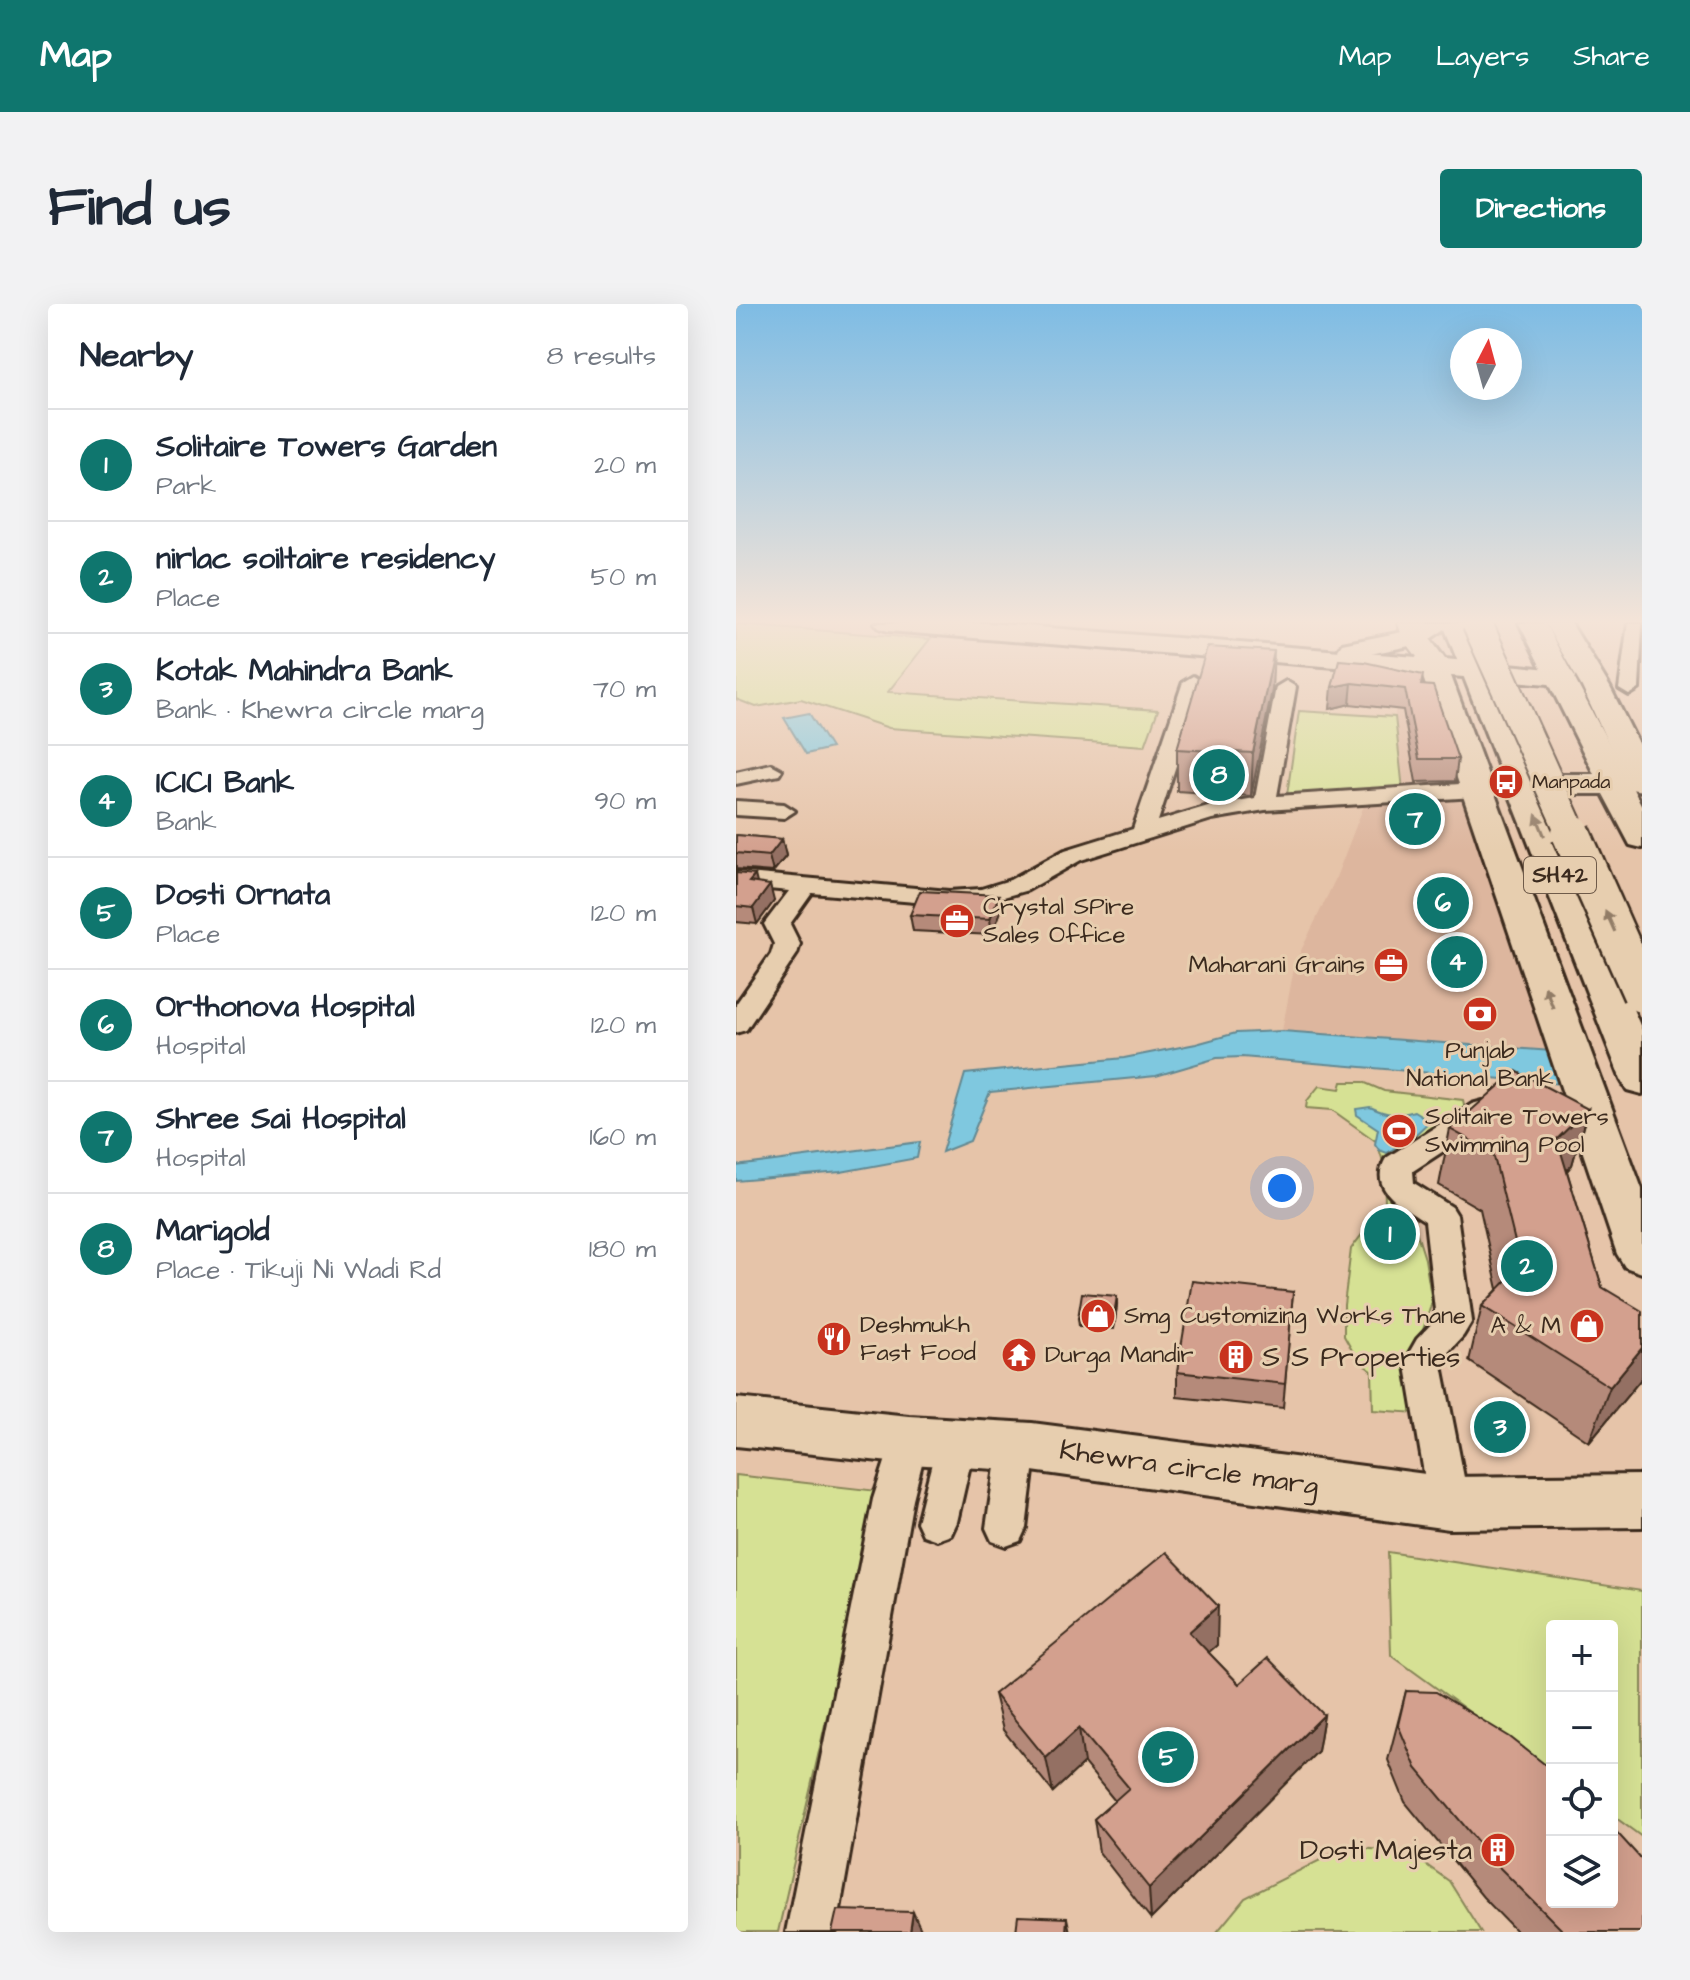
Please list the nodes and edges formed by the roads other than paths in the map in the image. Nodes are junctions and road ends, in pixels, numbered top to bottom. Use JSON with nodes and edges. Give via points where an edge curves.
{"nodes":[{"id":1,"x":1170,"y":699,"type":"edge"},
{"id":2,"x":1187,"y":699,"type":"edge"},
{"id":3,"x":1284,"y":699,"type":"edge"},
{"id":4,"x":1441,"y":699,"type":"edge"},
{"id":5,"x":1488,"y":699,"type":"edge"},
{"id":6,"x":1511,"y":699,"type":"edge"},
{"id":7,"x":1542,"y":699,"type":"edge"},
{"id":8,"x":1575,"y":699,"type":"edge"},
{"id":9,"x":1600,"y":699,"type":"edge"},
{"id":10,"x":1153,"y":746,"type":"dead end"},
{"id":11,"x":771,"y":770,"type":"dead end"},
{"id":12,"x":736,"y":778,"type":"edge"},
{"id":13,"x":1628,"y":783,"type":"edge"},
{"id":14,"x":1524,"y":784,"type":"junction"},
{"id":15,"x":1466,"y":792,"type":"junction"},
{"id":16,"x":1265,"y":803,"type":"junction"},
{"id":17,"x":736,"y":808,"type":"edge"},
{"id":18,"x":784,"y":811,"type":"dead end"},
{"id":19,"x":1143,"y":832,"type":"junction"},
{"id":20,"x":1642,"y":838,"type":"edge"},
{"id":21,"x":736,"y":879,"type":"edge"},
{"id":22,"x":805,"y":886,"type":"junction"},
{"id":23,"x":1642,"y":921,"type":"edge"},
{"id":24,"x":1642,"y":993,"type":"edge"},
{"id":25,"x":736,"y":1024,"type":"edge"},
{"id":26,"x":1642,"y":1080,"type":"edge"},
{"id":27,"x":1510,"y":1108,"type":"edge"},
{"id":28,"x":1553,"y":1111,"type":"edge"},
{"id":29,"x":1591,"y":1112,"type":"junction"},
{"id":30,"x":1642,"y":1254,"type":"edge"},
{"id":31,"x":736,"y":1422,"type":"edge"},
{"id":32,"x":932,"y":1442,"type":"junction"},
{"id":33,"x":1017,"y":1447,"type":"junction"},
{"id":34,"x":1642,"y":1501,"type":"edge"},
{"id":35,"x":1449,"y":1503,"type":"junction"},
{"id":36,"x":937,"y":1522,"type":"dead end"},
{"id":37,"x":1006,"y":1528,"type":"dead end"},
{"id":38,"x":811,"y":1932,"type":"edge"}],
"edges":[{"from":1,"to":10,"type":"street"},
{"from":2,"to":19,"type":"street"},
{"from":3,"to":16,"type":"street"},
{"from":4,"to":15,"type":"main road"},
{"from":5,"to":14,"type":"main road","number":"SH42"},
{"from":24,"to":6,"type":"main road","one_way":true,"bridge":true},
{"from":7,"to":23,"type":"main road"},
{"from":8,"to":13,"type":"main road"},
{"from":9,"to":13,"type":"main road"},
{"from":11,"to":12,"type":"street"},
{"from":13,"to":14,"type":"main road"},
{"from":13,"to":20,"type":"main road"},
{"from":26,"to":14,"type":"main road","number":"SH42","one_way":true},
{"from":15,"to":16,"type":"street"},
{"from":29,"to":15,"type":"main road","one_way":true},
{"from":16,"to":19,"type":"street"},
{"from":17,"to":18,"type":"street"},
{"from":19,"to":22,"type":"street","via":[[1073,855],[1019,885],[983,896]]},
{"from":21,"to":22,"type":"street"},
{"from":22,"to":25,"type":"street","via":[[777,924],[787,944],[784,954]]},
{"from":27,"to":35,"type":"street","via":[[1483,1110],[1397,1166],[1398,1188],[1441,1215],[1454,1321],[1423,1360]]},
{"from":28,"to":29,"type":"street"},
{"from":29,"to":30,"type":"main road"},
{"from":31,"to":32,"type":"main road","name":"Khewra circle marg"},
{"from":32,"to":33,"type":"main road","name":"Khewra circle marg"},
{"from":32,"to":36,"type":"street"},
{"from":32,"to":38,"type":"street","via":[[893,1499]]},
{"from":33,"to":35,"type":"main road","name":"Khewra circle marg"},
{"from":33,"to":37,"type":"street"},
{"from":34,"to":35,"type":"main road","name":"Khewra circle marg"}]}
